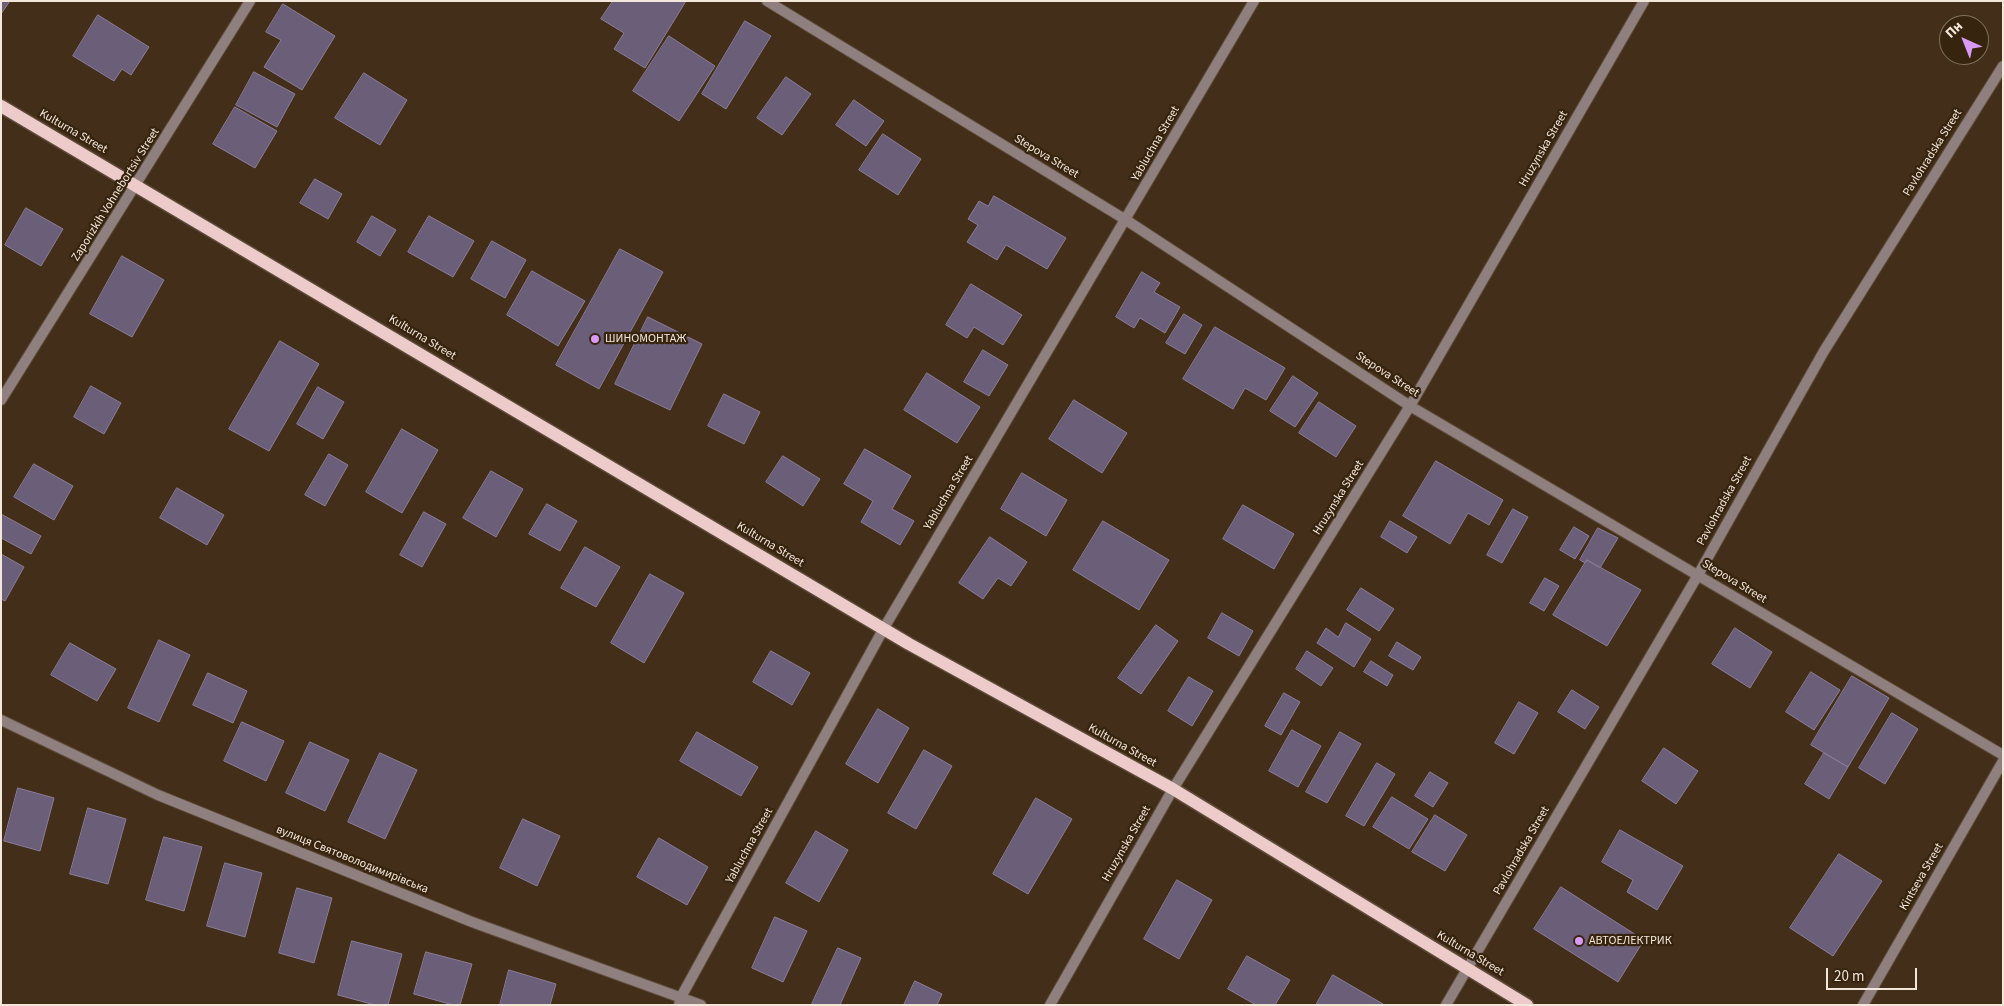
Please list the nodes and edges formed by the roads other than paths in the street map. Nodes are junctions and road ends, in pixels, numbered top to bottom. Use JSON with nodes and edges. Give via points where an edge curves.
{"nodes":[{"id":1,"x":250,"y":1,"type":"edge"},
{"id":2,"x":767,"y":1,"type":"edge"},
{"id":3,"x":1254,"y":1,"type":"edge"},
{"id":4,"x":1644,"y":1,"type":"edge"},
{"id":5,"x":2003,"y":66,"type":"edge"},
{"id":6,"x":1,"y":106,"type":"edge"},
{"id":7,"x":137,"y":185,"type":"junction"},
{"id":8,"x":1126,"y":220,"type":"junction"},
{"id":9,"x":1,"y":400,"type":"edge"},
{"id":10,"x":1410,"y":406,"type":"junction"},
{"id":11,"x":1698,"y":575,"type":"junction"},
{"id":12,"x":884,"y":628,"type":"junction"},
{"id":13,"x":1,"y":720,"type":"edge"},
{"id":14,"x":2003,"y":755,"type":"edge"},
{"id":15,"x":2003,"y":761,"type":"edge"},
{"id":16,"x":1173,"y":790,"type":"junction"},
{"id":17,"x":1468,"y":969,"type":"junction"},
{"id":18,"x":680,"y":1001,"type":"edge"},
{"id":19,"x":701,"y":1005,"type":"edge"},
{"id":20,"x":1050,"y":1005,"type":"edge"},
{"id":21,"x":1446,"y":1005,"type":"edge"},
{"id":22,"x":1527,"y":1005,"type":"edge"},
{"id":23,"x":1863,"y":1005,"type":"edge"}],
"edges":[{"from":1,"to":7,"type":"street","name":"Zaporizkih Vohnebortsiv Street"},
{"from":2,"to":8,"type":"street","name":"Stepova Street"},
{"from":3,"to":8,"type":"street","name":"Yabluchna Street"},
{"from":4,"to":10,"type":"street","name":"Hruzynska Street"},
{"from":5,"to":11,"type":"street","name":"Pavlohradska Street","via":[[1824,351]]},
{"from":6,"to":7,"type":"main road","name":"Kulturna Street"},
{"from":7,"to":9,"type":"street","name":"Zaporizkih Vohnebortsiv Street"},
{"from":7,"to":12,"type":"main road","name":"Kulturna Street"},
{"from":8,"to":10,"type":"street","name":"Stepova Street"},
{"from":8,"to":12,"type":"street","name":"Yabluchna Street"},
{"from":10,"to":11,"type":"street","name":"Stepova Street"},
{"from":10,"to":16,"type":"street","name":"Hruzynska Street"},
{"from":11,"to":14,"type":"street","name":"Stepova Street"},
{"from":11,"to":17,"type":"street","name":"Pavlohradska Street"},
{"from":12,"to":16,"type":"main road","name":"Kulturna Street"},
{"from":12,"to":18,"type":"street","name":"Yabluchna Street"},
{"from":13,"to":18,"type":"street","name":"вулиця Святоволодимирівська","via":[[158,795],[472,922]]},
{"from":15,"to":23,"type":"street","name":"Kintseva Street"},
{"from":16,"to":17,"type":"main road","name":"Kulturna Street"},
{"from":16,"to":20,"type":"street","name":"Hruzynska Street"},
{"from":17,"to":21,"type":"street","name":"Pavlohradska Street"},
{"from":17,"to":22,"type":"main road","name":"Kulturna Street"},
{"from":18,"to":19,"type":"street","name":"вулиця Святоволодимирівська"}]}
